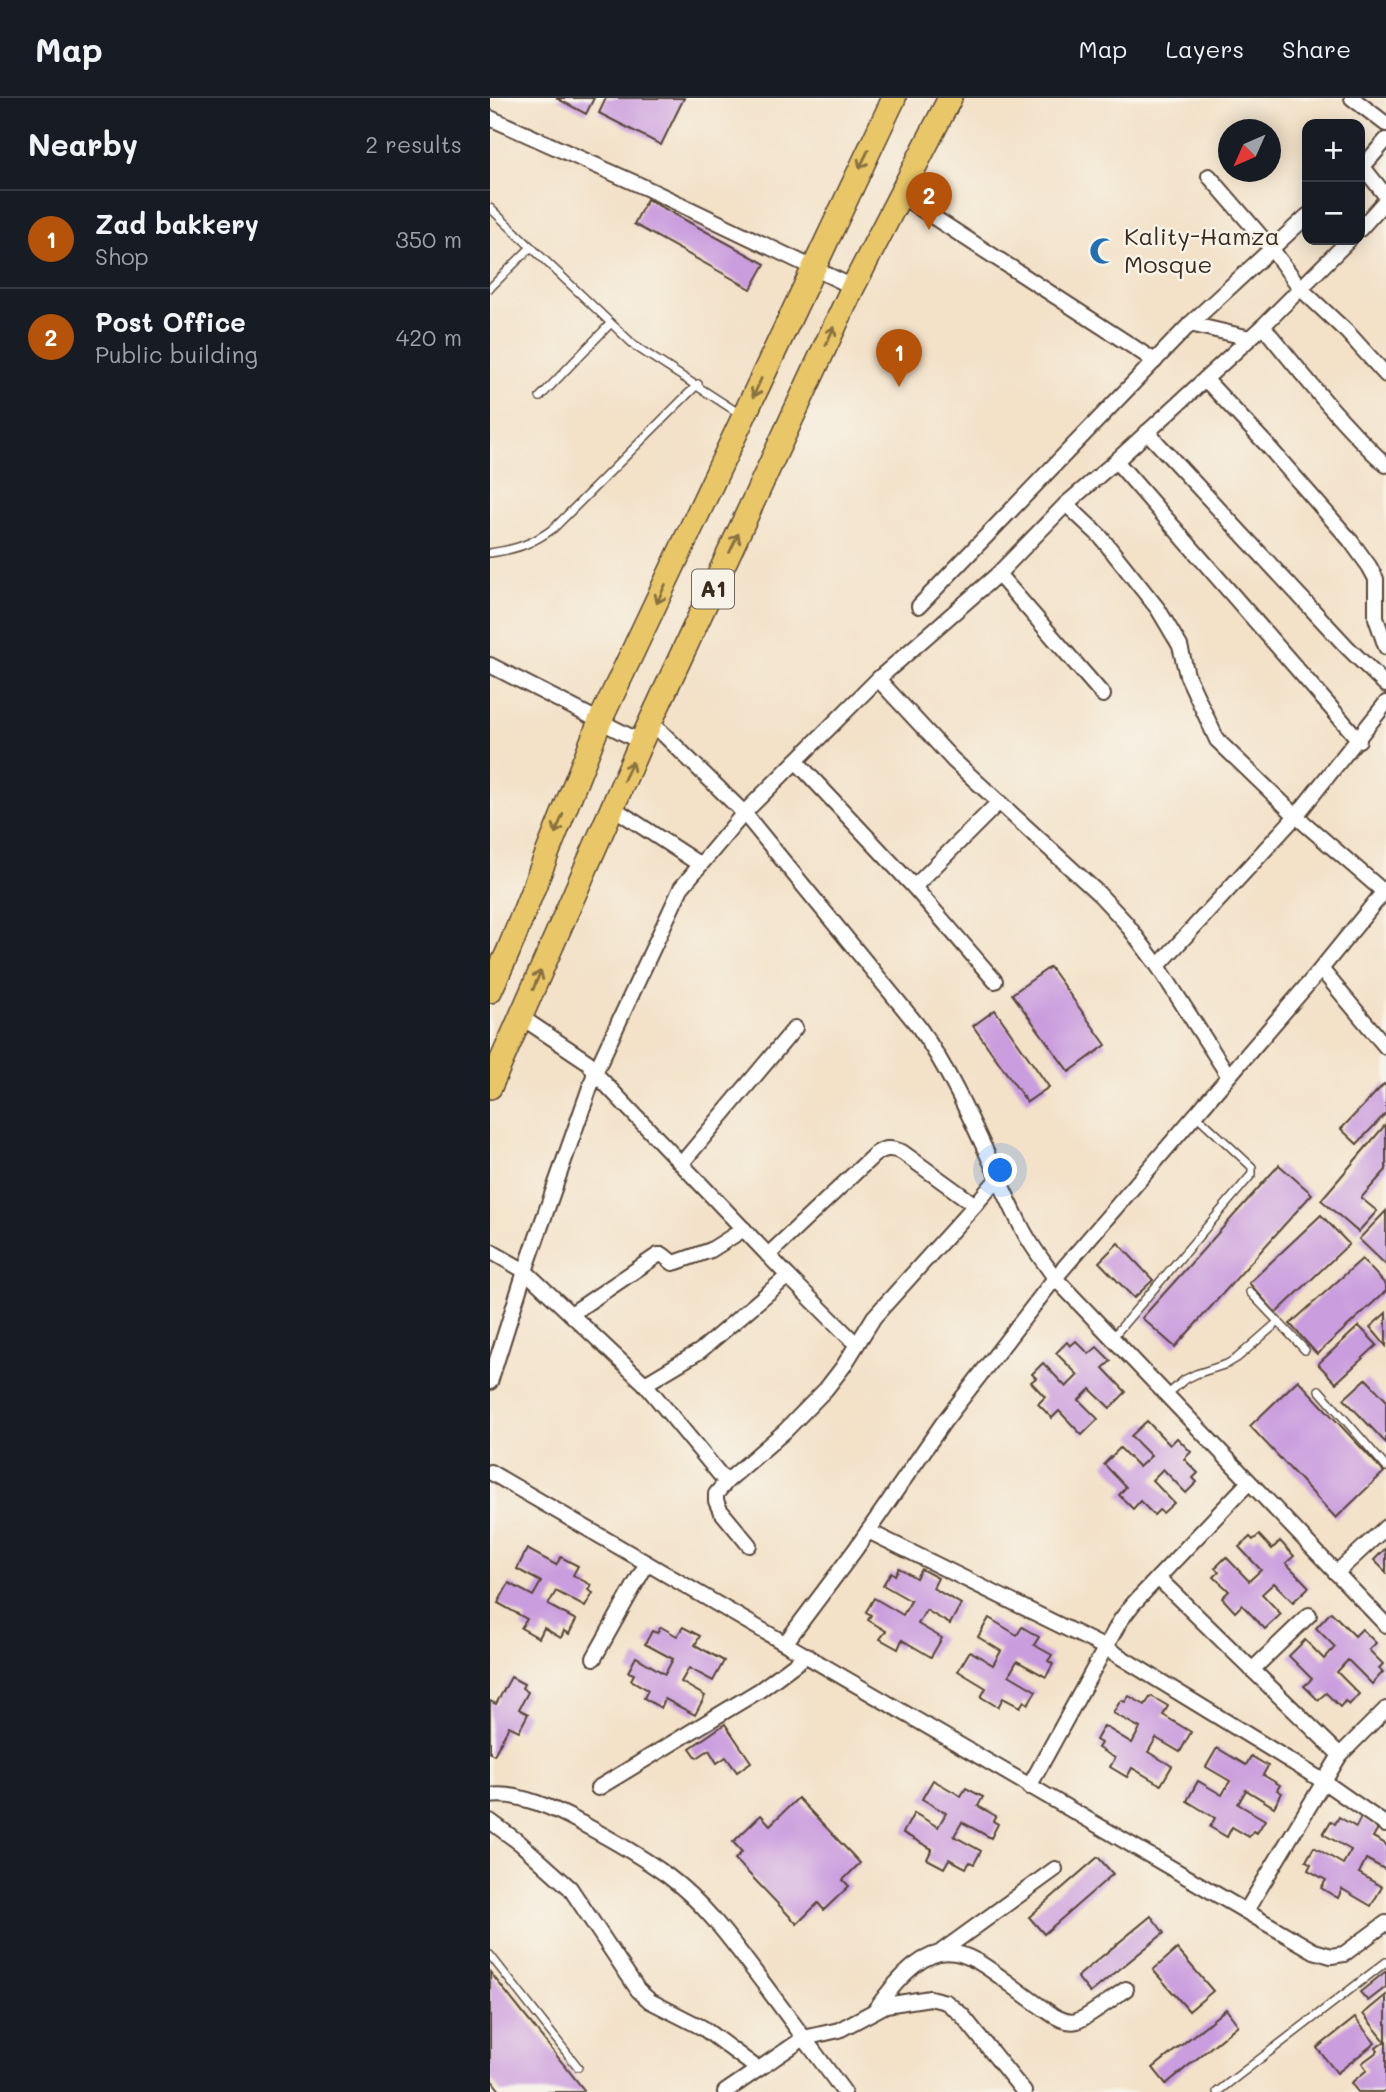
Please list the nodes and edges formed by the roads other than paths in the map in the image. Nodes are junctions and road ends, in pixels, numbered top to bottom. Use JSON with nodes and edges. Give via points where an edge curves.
{"nodes":[{"id":1,"x":894,"y":98,"type":"edge"},
{"id":2,"x":950,"y":98,"type":"edge"},
{"id":3,"x":1352,"y":98,"type":"edge"},
{"id":4,"x":490,"y":118,"type":"edge"},
{"id":5,"x":1386,"y":124,"type":"edge"},
{"id":6,"x":1386,"y":140,"type":"edge"},
{"id":7,"x":1365,"y":164,"type":"edge"},
{"id":8,"x":1365,"y":173,"type":"edge"},
{"id":9,"x":1209,"y":176,"type":"dead end"},
{"id":10,"x":901,"y":196,"type":"junction"},
{"id":11,"x":1386,"y":198,"type":"edge"},
{"id":12,"x":490,"y":208,"type":"edge"},
{"id":13,"x":1302,"y":220,"type":"edge"},
{"id":14,"x":1365,"y":223,"type":"edge"},
{"id":15,"x":1344,"y":245,"type":"edge"},
{"id":16,"x":1271,"y":247,"type":"junction"},
{"id":17,"x":530,"y":248,"type":"junction"},
{"id":18,"x":811,"y":269,"type":"junction"},
{"id":19,"x":853,"y":287,"type":"junction"},
{"id":20,"x":490,"y":288,"type":"edge"},
{"id":21,"x":1301,"y":289,"type":"junction"},
{"id":22,"x":610,"y":324,"type":"junction"},
{"id":23,"x":1190,"y":324,"type":"junction"},
{"id":24,"x":1263,"y":326,"type":"junction"},
{"id":25,"x":1250,"y":338,"type":"junction"},
{"id":26,"x":1155,"y":361,"type":"junction"},
{"id":27,"x":1386,"y":375,"type":"edge"},
{"id":28,"x":1205,"y":379,"type":"junction"},
{"id":29,"x":698,"y":384,"type":"junction"},
{"id":30,"x":540,"y":397,"type":"dead end"},
{"id":31,"x":744,"y":417,"type":"junction"},
{"id":32,"x":1147,"y":432,"type":"junction"},
{"id":33,"x":1116,"y":461,"type":"junction"},
{"id":34,"x":1386,"y":465,"type":"edge"},
{"id":35,"x":1066,"y":504,"type":"junction"},
{"id":36,"x":490,"y":553,"type":"edge"},
{"id":37,"x":998,"y":573,"type":"junction"},
{"id":38,"x":919,"y":606,"type":"dead end"},
{"id":39,"x":1386,"y":647,"type":"edge"},
{"id":40,"x":490,"y":665,"type":"edge"},
{"id":41,"x":878,"y":679,"type":"junction"},
{"id":42,"x":1386,"y":685,"type":"edge"},
{"id":43,"x":1103,"y":695,"type":"dead end"},
{"id":44,"x":1386,"y":703,"type":"edge"},
{"id":45,"x":600,"y":721,"type":"junction"},
{"id":46,"x":646,"y":732,"type":"junction"},
{"id":47,"x":1359,"y":740,"type":"junction"},
{"id":48,"x":796,"y":761,"type":"junction"},
{"id":49,"x":999,"y":803,"type":"junction"},
{"id":50,"x":612,"y":807,"type":"junction"},
{"id":51,"x":744,"y":813,"type":"junction"},
{"id":52,"x":1296,"y":816,"type":"junction"},
{"id":53,"x":699,"y":864,"type":"junction"},
{"id":54,"x":914,"y":887,"type":"junction"},
{"id":55,"x":1385,"y":891,"type":"edge"},
{"id":56,"x":1158,"y":967,"type":"junction"},
{"id":57,"x":1321,"y":969,"type":"junction"},
{"id":58,"x":995,"y":981,"type":"dead end"},
{"id":59,"x":490,"y":991,"type":"edge"},
{"id":60,"x":521,"y":1017,"type":"junction"},
{"id":61,"x":795,"y":1028,"type":"dead end"},
{"id":62,"x":1386,"y":1047,"type":"edge"},
{"id":63,"x":595,"y":1073,"type":"junction"},
{"id":64,"x":1228,"y":1075,"type":"junction"},
{"id":65,"x":490,"y":1087,"type":"edge"},
{"id":66,"x":1195,"y":1114,"type":"junction"},
{"id":67,"x":681,"y":1163,"type":"junction"},
{"id":68,"x":999,"y":1177,"type":"junction"},
{"id":69,"x":975,"y":1205,"type":"junction"},
{"id":70,"x":744,"y":1229,"type":"junction"},
{"id":71,"x":490,"y":1251,"type":"edge"},
{"id":72,"x":768,"y":1255,"type":"junction"},
{"id":73,"x":525,"y":1271,"type":"junction"},
{"id":74,"x":788,"y":1276,"type":"junction"},
{"id":75,"x":1055,"y":1278,"type":"junction"},
{"id":76,"x":1250,"y":1292,"type":"dead end"},
{"id":77,"x":571,"y":1314,"type":"junction"},
{"id":78,"x":1278,"y":1322,"type":"junction"},
{"id":79,"x":1112,"y":1338,"type":"junction"},
{"id":80,"x":856,"y":1344,"type":"junction"},
{"id":81,"x":1306,"y":1350,"type":"dead end"},
{"id":82,"x":490,"y":1382,"type":"edge"},
{"id":83,"x":645,"y":1384,"type":"junction"},
{"id":84,"x":1318,"y":1390,"type":"dead end"},
{"id":85,"x":1167,"y":1395,"type":"junction"},
{"id":86,"x":1386,"y":1467,"type":"edge"},
{"id":87,"x":490,"y":1472,"type":"edge"},
{"id":88,"x":726,"y":1482,"type":"junction"},
{"id":89,"x":1249,"y":1482,"type":"junction"},
{"id":90,"x":1386,"y":1527,"type":"edge"},
{"id":91,"x":868,"y":1531,"type":"junction"},
{"id":92,"x":749,"y":1545,"type":"dead end"},
{"id":93,"x":648,"y":1563,"type":"junction"},
{"id":94,"x":1336,"y":1573,"type":"junction"},
{"id":95,"x":1158,"y":1578,"type":"junction"},
{"id":96,"x":1309,"y":1615,"type":"dead end"},
{"id":97,"x":1386,"y":1625,"type":"edge"},
{"id":98,"x":786,"y":1642,"type":"junction"},
{"id":99,"x":1106,"y":1648,"type":"junction"},
{"id":100,"x":807,"y":1656,"type":"junction"},
{"id":101,"x":594,"y":1658,"type":"dead end"},
{"id":102,"x":1252,"y":1670,"type":"junction"},
{"id":103,"x":1386,"y":1709,"type":"edge"},
{"id":104,"x":1340,"y":1755,"type":"junction"},
{"id":105,"x":1323,"y":1781,"type":"junction"},
{"id":106,"x":1029,"y":1787,"type":"junction"},
{"id":107,"x":598,"y":1788,"type":"dead end"},
{"id":108,"x":490,"y":1796,"type":"edge"},
{"id":109,"x":490,"y":1821,"type":"edge"},
{"id":110,"x":1386,"y":1825,"type":"edge"},
{"id":111,"x":1055,"y":1869,"type":"dead end"},
{"id":112,"x":1245,"y":1911,"type":"junction"},
{"id":113,"x":1386,"y":1923,"type":"edge"},
{"id":114,"x":942,"y":1951,"type":"junction"},
{"id":115,"x":490,"y":1955,"type":"edge"},
{"id":116,"x":1386,"y":1962,"type":"edge"},
{"id":117,"x":1126,"y":1989,"type":"dead end"},
{"id":118,"x":873,"y":2013,"type":"junction"},
{"id":119,"x":804,"y":2038,"type":"junction"},
{"id":120,"x":578,"y":2067,"type":"dead end"},
{"id":121,"x":758,"y":2069,"type":"junction"},
{"id":122,"x":725,"y":2092,"type":"edge"},
{"id":123,"x":844,"y":2092,"type":"edge"},
{"id":124,"x":1024,"y":2092,"type":"edge"},
{"id":125,"x":1217,"y":2092,"type":"edge"}],
"edges":[{"from":1,"to":18,"type":"main road","number":"A1","one_way":true},
{"from":2,"to":10,"type":"main road","number":"A1"},
{"from":3,"to":5,"type":"street"},
{"from":4,"to":18,"type":"street","via":[[645,187]]},
{"from":6,"to":7,"type":"street"},
{"from":8,"to":11,"type":"street"},
{"from":9,"to":16,"type":"street"},
{"from":10,"to":19,"type":"main road","number":"A1"},
{"from":10,"to":26,"type":"street"},
{"from":11,"to":14,"type":"street"},
{"from":12,"to":17,"type":"lane"},
{"from":13,"to":16,"type":"street"},
{"from":15,"to":21,"type":"street"},
{"from":16,"to":21,"type":"street"},
{"from":16,"to":23,"type":"street"},
{"from":17,"to":20,"type":"lane"},
{"from":17,"to":22,"type":"lane"},
{"from":18,"to":19,"type":"street"},
{"from":18,"to":31,"type":"main road","number":"A1","one_way":true},
{"from":46,"to":19,"type":"main road","number":"A1","one_way":true},
{"from":21,"to":24,"type":"street"},
{"from":21,"to":27,"type":"street"},
{"from":22,"to":29,"type":"lane","via":[[663,366]]},
{"from":22,"to":30,"type":"lane"},
{"from":23,"to":25,"type":"street"},
{"from":23,"to":26,"type":"street"},
{"from":24,"to":25,"type":"street"},
{"from":24,"to":34,"type":"street"},
{"from":25,"to":28,"type":"street"},
{"from":26,"to":38,"type":"street"},
{"from":28,"to":32,"type":"street"},
{"from":28,"to":39,"type":"street","via":[[1369,566],[1376,579],[1376,618]]},
{"from":29,"to":31,"type":"lane"},
{"from":29,"to":36,"type":"lane","via":[[554,528],[518,549]]},
{"from":31,"to":45,"type":"main road","number":"A1","one_way":true},
{"from":32,"to":33,"type":"street"},
{"from":32,"to":42,"type":"street"},
{"from":33,"to":35,"type":"street"},
{"from":33,"to":47,"type":"street"},
{"from":35,"to":37,"type":"street"},
{"from":35,"to":52,"type":"street","via":[[1100,536],[1158,609],[1180,646],[1187,675],[1217,740]]},
{"from":37,"to":41,"type":"street"},
{"from":37,"to":43,"type":"street"},
{"from":40,"to":45,"type":"street"},
{"from":41,"to":48,"type":"street"},
{"from":41,"to":49,"type":"street"},
{"from":44,"to":47,"type":"street"},
{"from":45,"to":46,"type":"street"},
{"from":45,"to":59,"type":"main road","number":"A1","one_way":true},
{"from":50,"to":46,"type":"main road","number":"A1","one_way":true},
{"from":46,"to":51,"type":"street"},
{"from":47,"to":52,"type":"street"},
{"from":48,"to":51,"type":"street"},
{"from":48,"to":54,"type":"street"},
{"from":49,"to":54,"type":"street"},
{"from":49,"to":56,"type":"street","via":[[1099,894]]},
{"from":50,"to":53,"type":"street"},
{"from":60,"to":50,"type":"main road","number":"A1","one_way":true},
{"from":51,"to":53,"type":"street"},
{"from":51,"to":68,"type":"street","via":[[924,1033]]},
{"from":52,"to":55,"type":"street"},
{"from":52,"to":56,"type":"street"},
{"from":53,"to":63,"type":"street","via":[[672,902]]},
{"from":54,"to":58,"type":"street"},
{"from":55,"to":57,"type":"street"},
{"from":56,"to":64,"type":"street"},
{"from":57,"to":62,"type":"street"},
{"from":57,"to":64,"type":"street"},
{"from":60,"to":63,"type":"street","via":[[588,1062]]},
{"from":60,"to":65,"type":"main road","number":"A1"},
{"from":61,"to":67,"type":"street"},
{"from":63,"to":67,"type":"street"},
{"from":63,"to":73,"type":"street"},
{"from":64,"to":66,"type":"street"},
{"from":66,"to":75,"type":"street"},
{"from":66,"to":79,"type":"lane","via":[[1252,1167],[1252,1174]]},
{"from":67,"to":70,"type":"street"},
{"from":68,"to":69,"type":"street"},
{"from":68,"to":75,"type":"street","via":[[1023,1230]]},
{"from":69,"to":72,"type":"street","via":[[902,1152],[883,1149]]},
{"from":69,"to":80,"type":"street","via":[[874,1317]]},
{"from":70,"to":72,"type":"street"},
{"from":70,"to":77,"type":"street","via":[[711,1250],[677,1262],[658,1255]]},
{"from":71,"to":73,"type":"street"},
{"from":72,"to":74,"type":"street"},
{"from":73,"to":77,"type":"street"},
{"from":73,"to":82,"type":"street"},
{"from":74,"to":80,"type":"street"},
{"from":74,"to":83,"type":"street","via":[[700,1351]]},
{"from":75,"to":79,"type":"street"},
{"from":75,"to":91,"type":"street","via":[[943,1423]]},
{"from":76,"to":78,"type":"lane"},
{"from":77,"to":83,"type":"street"},
{"from":78,"to":81,"type":"lane"},
{"from":78,"to":85,"type":"lane","via":[[1237,1358],[1195,1374]]},
{"from":79,"to":85,"type":"street"},
{"from":80,"to":88,"type":"street","via":[[826,1389]]},
{"from":83,"to":88,"type":"street"},
{"from":84,"to":86,"type":"lane"},
{"from":85,"to":89,"type":"street"},
{"from":87,"to":93,"type":"street"},
{"from":88,"to":92,"type":"street","via":[[716,1493],[716,1501]]},
{"from":89,"to":94,"type":"street"},
{"from":89,"to":95,"type":"street"},
{"from":90,"to":94,"type":"street"},
{"from":91,"to":98,"type":"street"},
{"from":91,"to":99,"type":"street"},
{"from":93,"to":98,"type":"street"},
{"from":93,"to":101,"type":"street"},
{"from":94,"to":97,"type":"street"},
{"from":95,"to":99,"type":"street","via":[[1120,1621]]},
{"from":95,"to":102,"type":"street"},
{"from":96,"to":102,"type":"street"},
{"from":98,"to":100,"type":"street"},
{"from":99,"to":105,"type":"street"},
{"from":99,"to":106,"type":"street"},
{"from":100,"to":106,"type":"street"},
{"from":100,"to":107,"type":"street","via":[[760,1690]]},
{"from":102,"to":104,"type":"street"},
{"from":103,"to":104,"type":"street"},
{"from":104,"to":105,"type":"street"},
{"from":105,"to":110,"type":"street"},
{"from":105,"to":112,"type":"street"},
{"from":106,"to":112,"type":"street"},
{"from":108,"to":119,"type":"street","via":[[519,1798],[570,1816],[669,1877],[730,1938]]},
{"from":109,"to":121,"type":"street","via":[[570,1888],[638,1990],[703,2028]]},
{"from":111,"to":114,"type":"street"},
{"from":112,"to":113,"type":"street","via":[[1331,1956],[1344,1954]]},
{"from":114,"to":117,"type":"street","via":[[969,1955],[1065,2021],[1076,2021]]},
{"from":114,"to":118,"type":"street","via":[[912,1966]]},
{"from":115,"to":120,"type":"lane"},
{"from":116,"to":125,"type":"lane"},
{"from":118,"to":119,"type":"street","via":[[839,2030]]},
{"from":118,"to":124,"type":"street","via":[[914,1999],[946,2002],[962,2015]]},
{"from":119,"to":121,"type":"street"},
{"from":119,"to":123,"type":"street"},
{"from":121,"to":122,"type":"street"}]}
